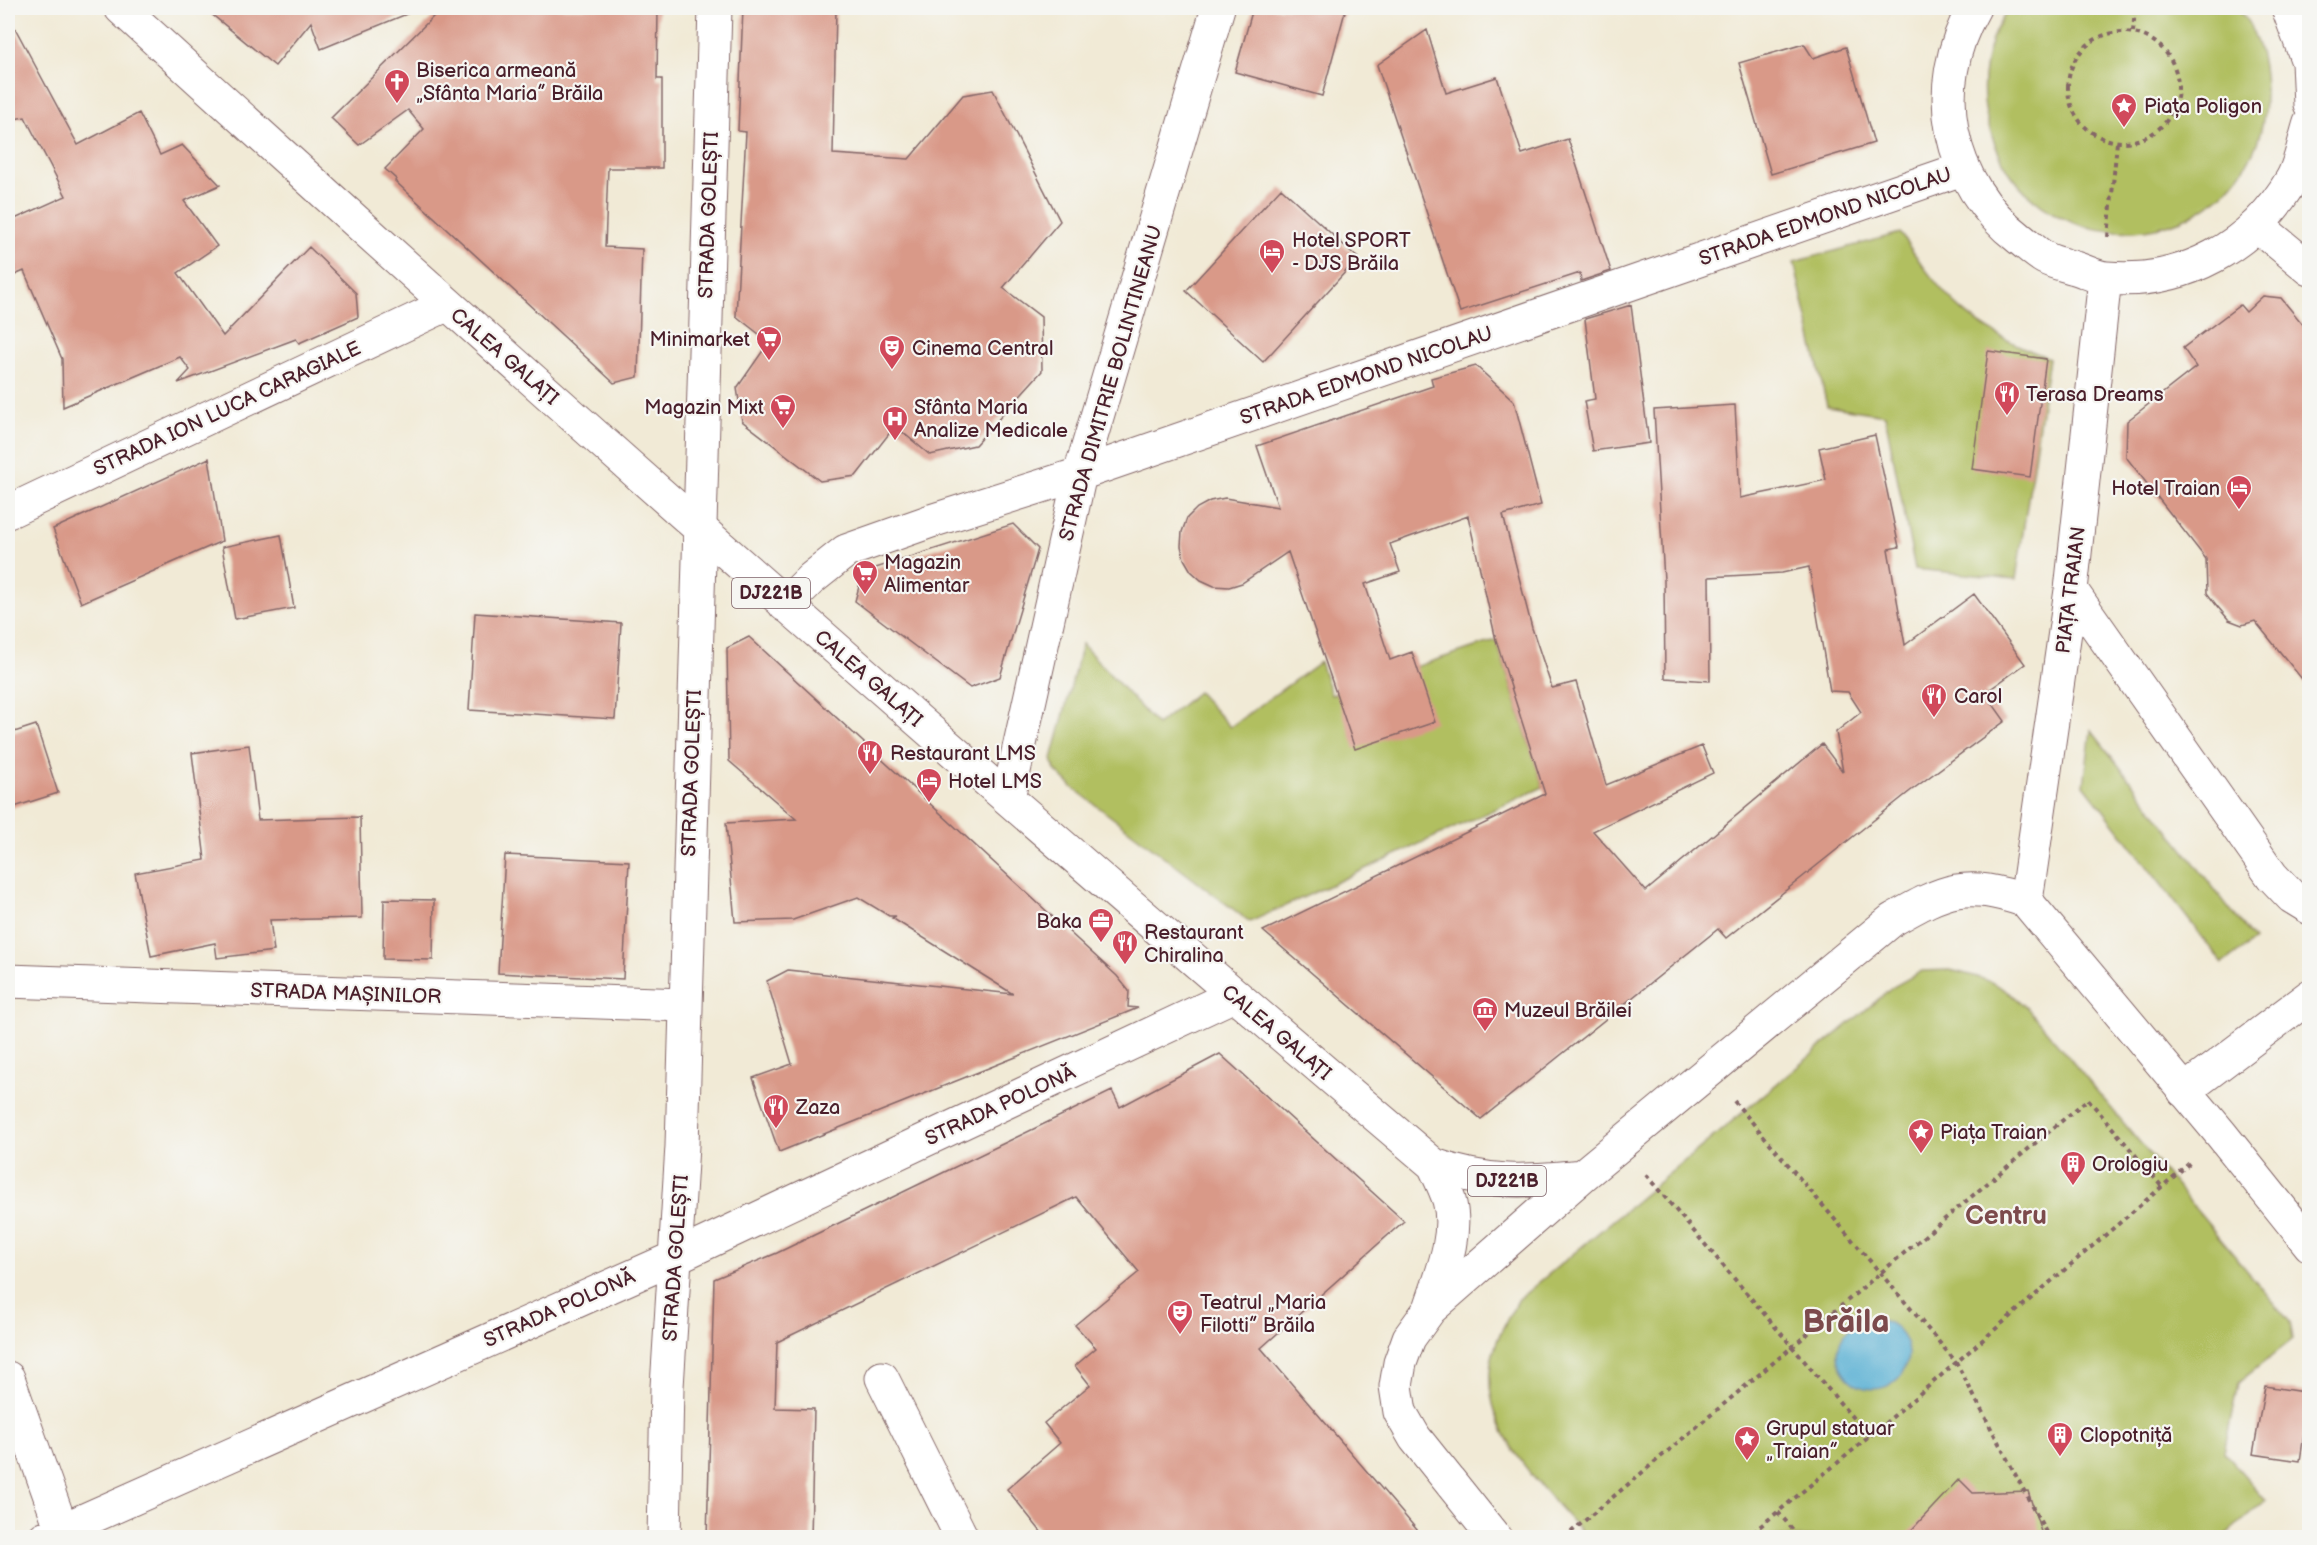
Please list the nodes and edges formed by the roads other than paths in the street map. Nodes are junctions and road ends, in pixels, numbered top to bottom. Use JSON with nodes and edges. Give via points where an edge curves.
{"nodes":[{"id":1,"x":121,"y":8,"type":"edge"},
{"id":2,"x":715,"y":8,"type":"edge"},
{"id":3,"x":1218,"y":8,"type":"edge"},
{"id":4,"x":1974,"y":8,"type":"edge"},
{"id":5,"x":2288,"y":8,"type":"edge"},
{"id":6,"x":2309,"y":61,"type":"edge"},
{"id":7,"x":2310,"y":105,"type":"edge"},
{"id":8,"x":2310,"y":123,"type":"edge"},
{"id":9,"x":1962,"y":169,"type":"junction"},
{"id":10,"x":2258,"y":226,"type":"junction"},
{"id":11,"x":2310,"y":269,"type":"edge"},
{"id":12,"x":2104,"y":278,"type":"junction"},
{"id":13,"x":446,"y":305,"type":"junction"},
{"id":14,"x":1080,"y":474,"type":"junction"},
{"id":15,"x":8,"y":512,"type":"edge"},
{"id":16,"x":699,"y":528,"type":"junction"},
{"id":17,"x":2071,"y":590,"type":"junction"},
{"id":18,"x":785,"y":605,"type":"junction"},
{"id":19,"x":1008,"y":798,"type":"junction"},
{"id":20,"x":2026,"y":901,"type":"junction"},
{"id":21,"x":2310,"y":908,"type":"edge"},
{"id":22,"x":8,"y":981,"type":"edge"},
{"id":23,"x":1234,"y":995,"type":"junction"},
{"id":24,"x":2310,"y":996,"type":"edge"},
{"id":25,"x":684,"y":1005,"type":"junction"},
{"id":26,"x":2184,"y":1091,"type":"junction"},
{"id":27,"x":1434,"y":1165,"type":"junction"},
{"id":28,"x":1582,"y":1176,"type":"junction"},
{"id":29,"x":2310,"y":1245,"type":"edge"},
{"id":30,"x":676,"y":1257,"type":"junction"},
{"id":31,"x":1430,"y":1309,"type":"junction"},
{"id":32,"x":8,"y":1378,"type":"edge"},
{"id":33,"x":882,"y":1378,"type":"dead end"},
{"id":34,"x":53,"y":1534,"type":"edge"},
{"id":35,"x":664,"y":1538,"type":"edge"},
{"id":36,"x":962,"y":1538,"type":"edge"},
{"id":37,"x":1495,"y":1538,"type":"edge"}],
"edges":[{"from":1,"to":13,"type":"street","name":"CALEA GALAȚI","number":"DJ221B"},
{"from":2,"to":16,"type":"street","name":"STRADA GOLEȘTI"},
{"from":3,"to":14,"type":"street","name":"STRADA DIMITRIE BOLINTINEANU"},
{"from":4,"to":9,"type":"street","via":[[1962,28],[1950,75],[1949,122]]},
{"from":5,"to":6,"type":"street"},
{"from":6,"to":7,"type":"street"},
{"from":8,"to":10,"type":"street","via":[[2293,178]]},
{"from":9,"to":12,"type":"street","via":[[1996,220],[2045,258]]},
{"from":9,"to":14,"type":"street","name":"STRADA EDMOND NICOLAU"},
{"from":10,"to":11,"type":"street"},
{"from":10,"to":12,"type":"street","via":[[2213,259],[2160,276]]},
{"from":12,"to":17,"type":"street","name":"PIAȚA TRAIAN"},
{"from":13,"to":15,"type":"street","name":"STRADA ION LUCA CARAGIALE"},
{"from":13,"to":16,"type":"street","name":"CALEA GALAȚI","number":"DJ221B"},
{"from":14,"to":18,"type":"street","name":"STRADA EDMOND NICOLAU","via":[[846,551]]},
{"from":14,"to":19,"type":"street","name":"STRADA DIMITRIE BOLINTINEANU"},
{"from":16,"to":18,"type":"street","name":"CALEA GALAȚI","number":"DJ221B"},
{"from":16,"to":25,"type":"street","name":"STRADA GOLEȘTI"},
{"from":17,"to":20,"type":"street","name":"PIAȚA TRAIAN"},
{"from":17,"to":21,"type":"street","via":[[2272,876],[2292,897]]},
{"from":18,"to":19,"type":"street","name":"CALEA GALAȚI","number":"DJ221B"},
{"from":19,"to":23,"type":"street","name":"CALEA GALAȚI","number":"DJ221B"},
{"from":20,"to":26,"type":"street"},
{"from":20,"to":28,"type":"street","via":[[1958,889],[1925,901],[1892,920]]},
{"from":22,"to":25,"type":"street","name":"STRADA MAȘINILOR"},
{"from":23,"to":27,"type":"street","name":"CALEA GALAȚI","number":"DJ221B"},
{"from":23,"to":30,"type":"street","name":"STRADA POLONĂ"},
{"from":24,"to":26,"type":"street"},
{"from":25,"to":30,"type":"street","name":"STRADA GOLEȘTI"},
{"from":26,"to":29,"type":"street"},
{"from":27,"to":28,"type":"street","name":"CALEA GALAȚI","number":"DJ221B","via":[[1466,1177],[1496,1181],[1531,1182]]},
{"from":27,"to":31,"type":"street","via":[[1449,1200],[1452,1222]]},
{"from":28,"to":31,"type":"street"},
{"from":30,"to":34,"type":"street","name":"STRADA POLONĂ"},
{"from":30,"to":35,"type":"street","name":"STRADA GOLEȘTI","via":[[667,1387]]},
{"from":31,"to":37,"type":"street","via":[[1409,1338],[1400,1363],[1396,1386],[1400,1412],[1415,1438]]},
{"from":32,"to":34,"type":"street"},
{"from":33,"to":36,"type":"street"}]}
